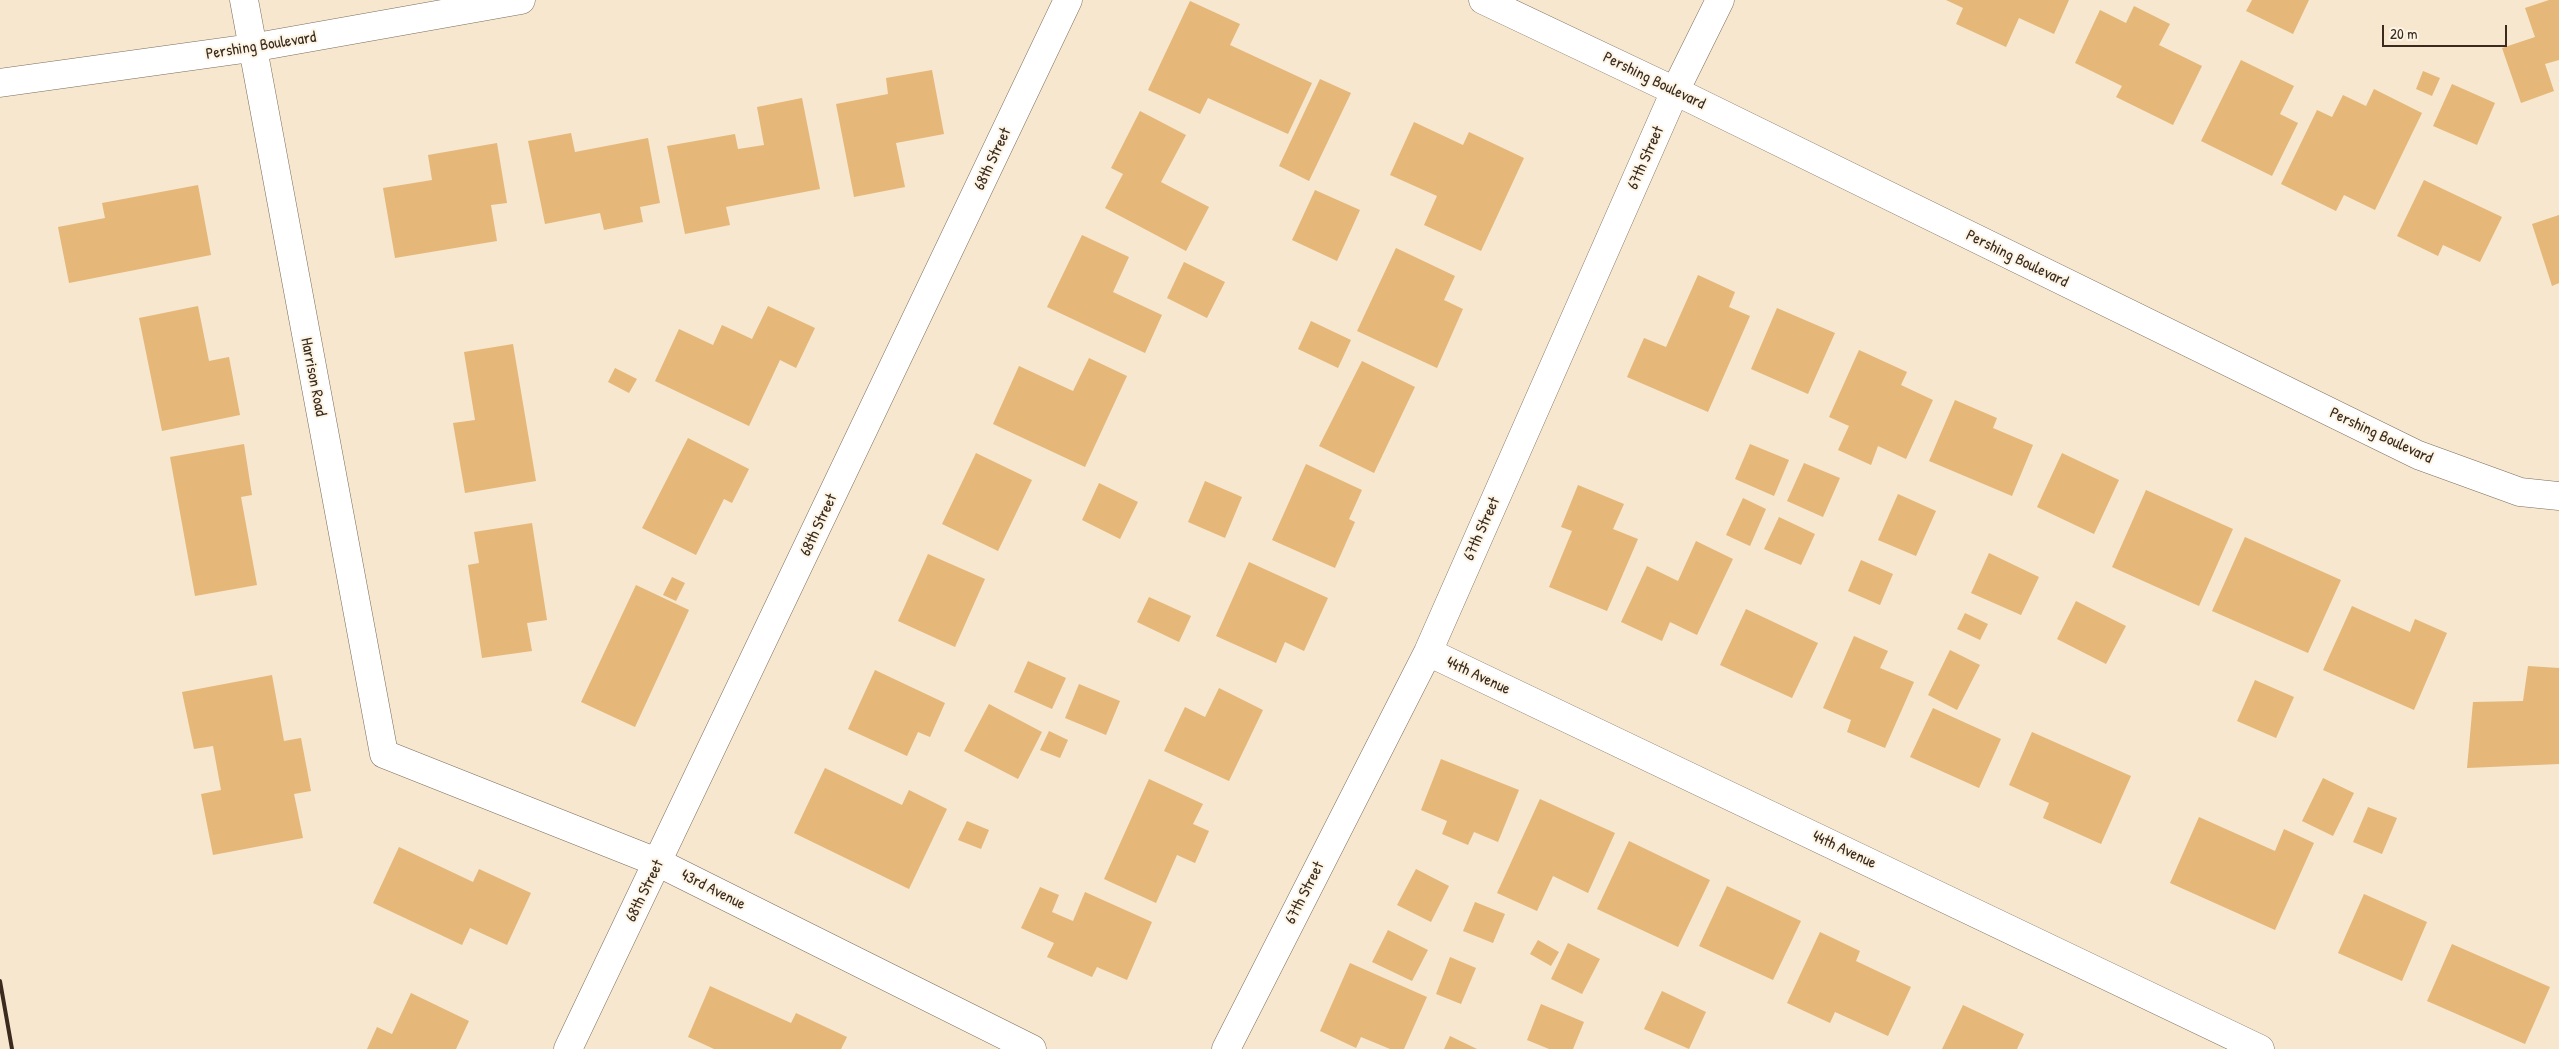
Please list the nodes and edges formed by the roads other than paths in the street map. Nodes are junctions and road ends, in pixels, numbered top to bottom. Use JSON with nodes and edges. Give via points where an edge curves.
{"nodes":[{"id":1,"x":244,"y":0,"type":"edge"},
{"id":2,"x":521,"y":0,"type":"edge"},
{"id":3,"x":1068,"y":0,"type":"edge"},
{"id":4,"x":1483,"y":0,"type":"edge"},
{"id":5,"x":1720,"y":0,"type":"edge"},
{"id":6,"x":252,"y":48,"type":"junction"},
{"id":7,"x":0,"y":82,"type":"edge"},
{"id":8,"x":1676,"y":91,"type":"junction"},
{"id":9,"x":2559,"y":496,"type":"edge"},
{"id":10,"x":1428,"y":652,"type":"junction"},
{"id":11,"x":384,"y":754,"type":"joint"},
{"id":12,"x":659,"y":863,"type":"junction"},
{"id":13,"x":568,"y":1049,"type":"edge"},
{"id":14,"x":1032,"y":1049,"type":"edge"},
{"id":15,"x":1226,"y":1049,"type":"edge"},
{"id":16,"x":2260,"y":1049,"type":"edge"}],
"edges":[{"from":1,"to":6,"type":"street","name":"Harrison Road"},
{"from":2,"to":6,"type":"street","name":"Pershing Boulevard"},
{"from":3,"to":12,"type":"street","name":"68th Street"},
{"from":4,"to":8,"type":"street","name":"Pershing Boulevard"},
{"from":5,"to":8,"type":"street","name":"67th Street"},
{"from":6,"to":7,"type":"street","name":"Pershing Boulevard"},
{"from":6,"to":11,"type":"street","name":"Harrison Road"},
{"from":8,"to":9,"type":"street","name":"Pershing Boulevard","via":[[2418,455],[2520,492]]},
{"from":8,"to":10,"type":"street","name":"67th Street"},
{"from":10,"to":15,"type":"street","name":"67th Street"},
{"from":10,"to":16,"type":"street","name":"44th Avenue"},
{"from":11,"to":12,"type":"street","name":"43rd Avenue"},
{"from":12,"to":13,"type":"street","name":"68th Street"},
{"from":12,"to":14,"type":"street","name":"43rd Avenue"}]}
